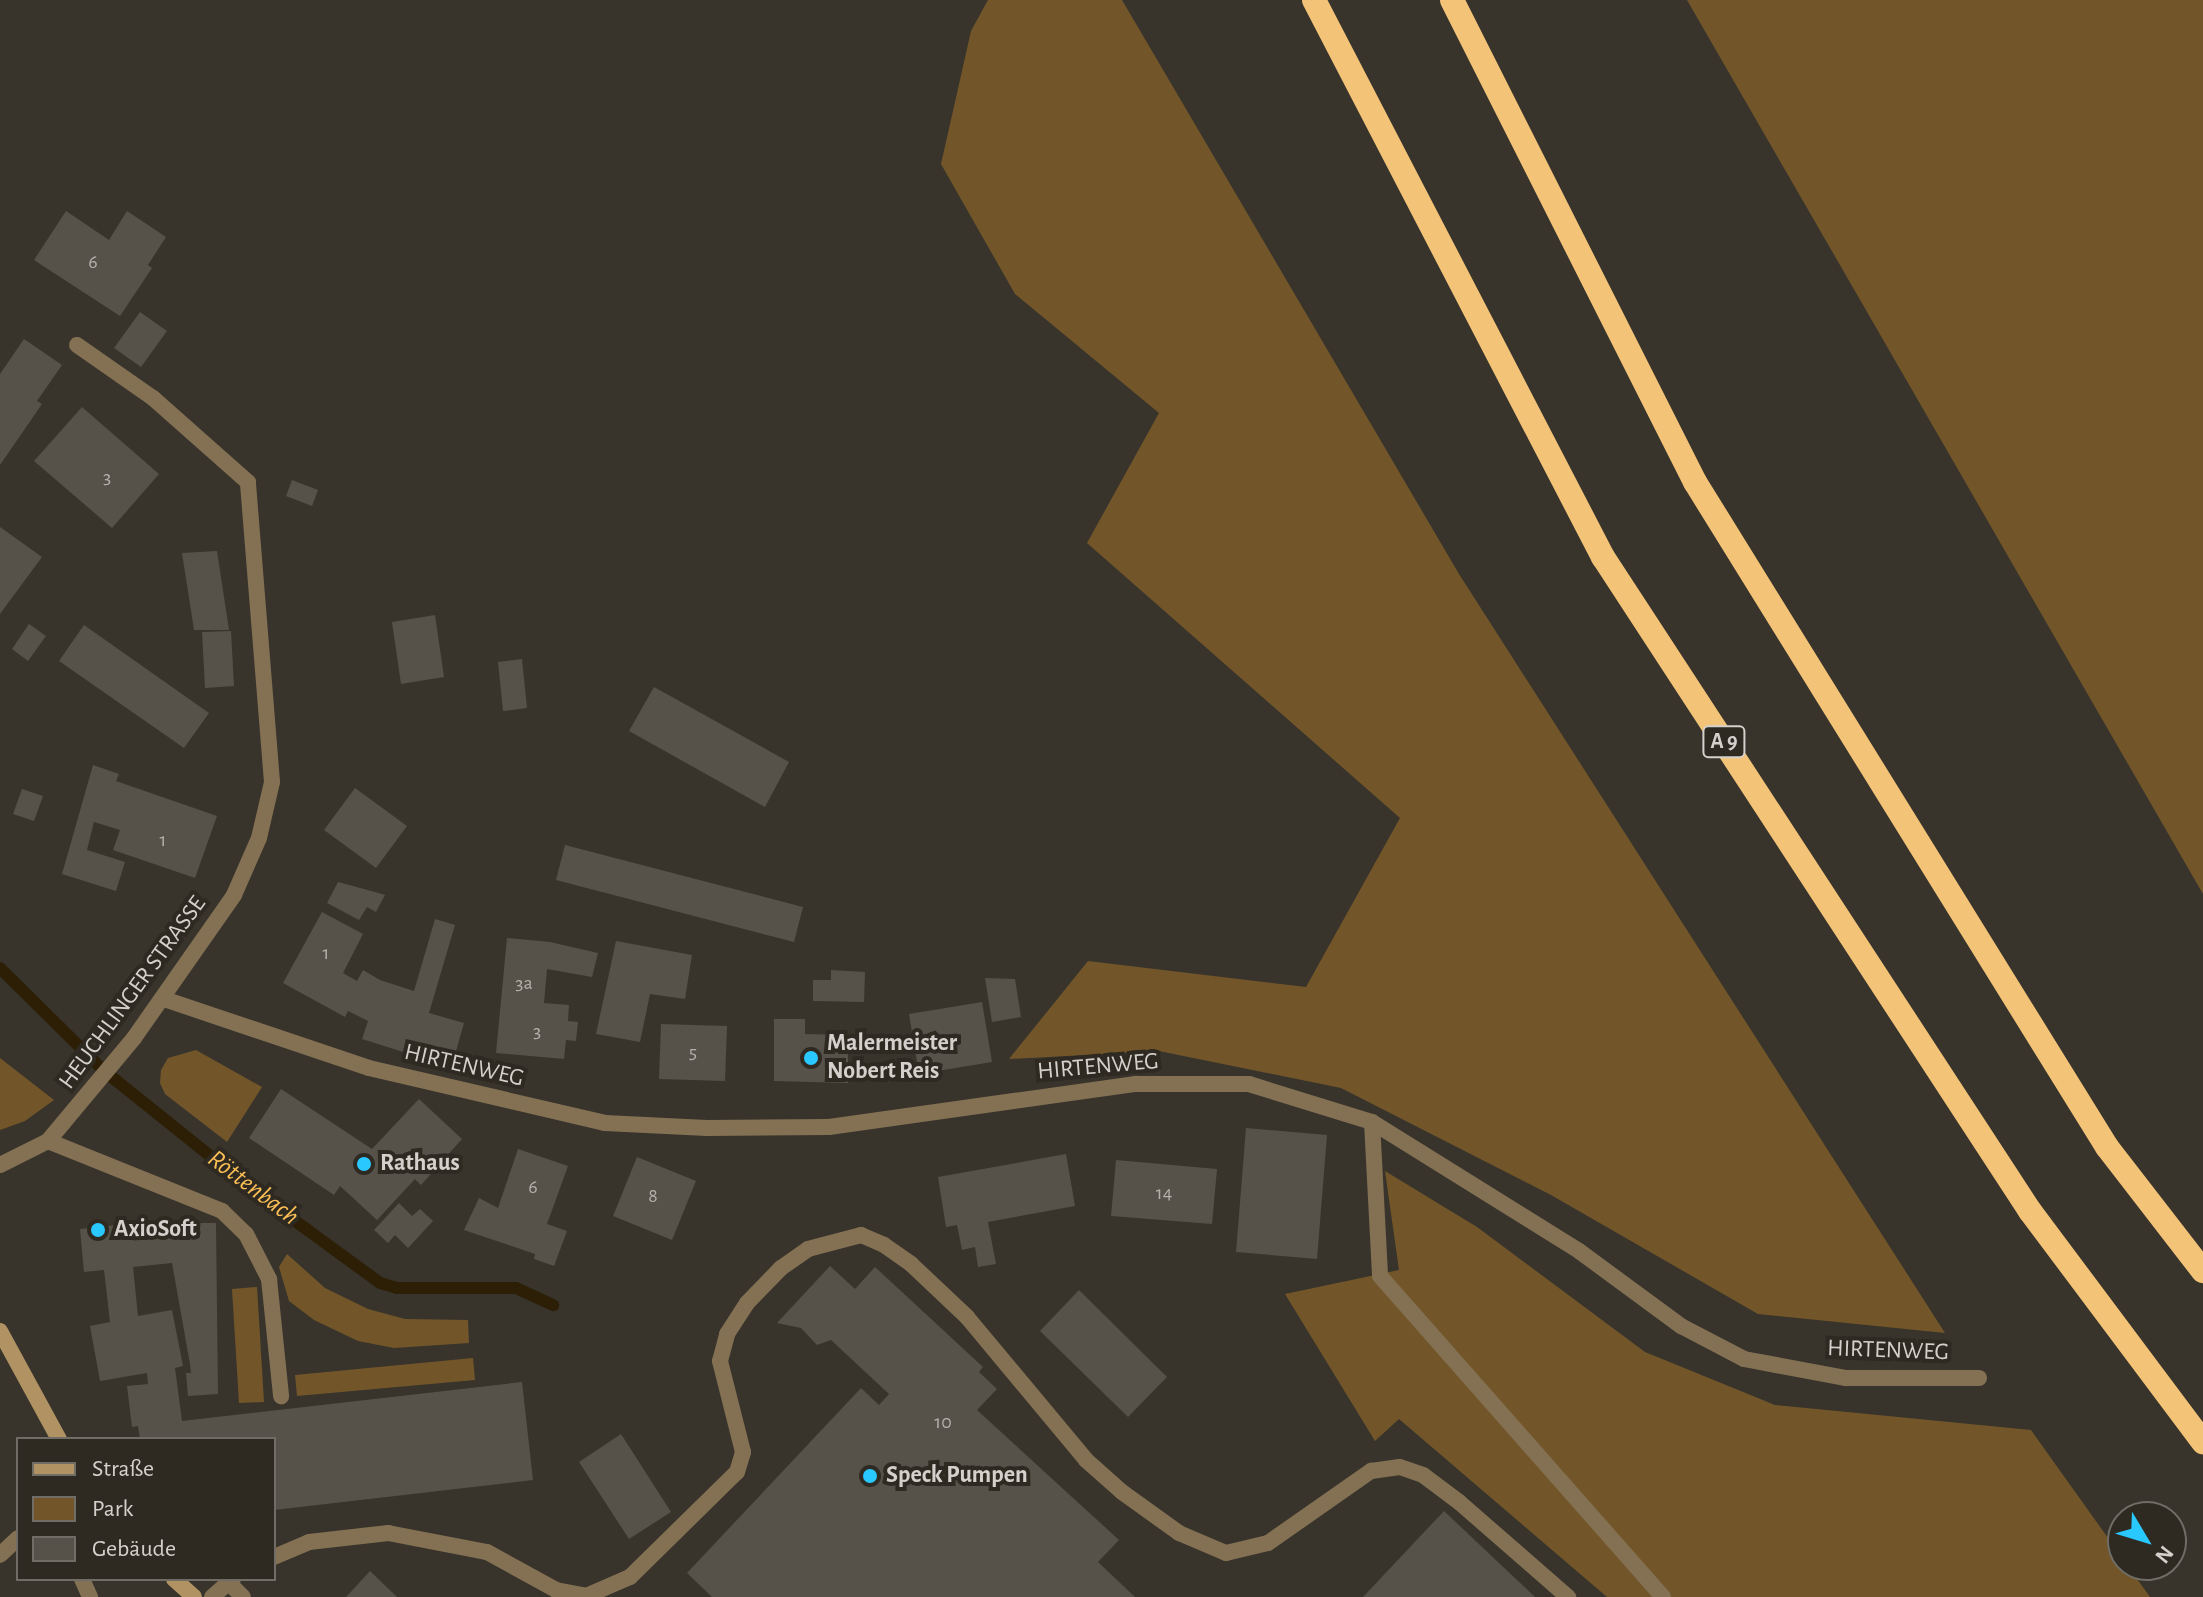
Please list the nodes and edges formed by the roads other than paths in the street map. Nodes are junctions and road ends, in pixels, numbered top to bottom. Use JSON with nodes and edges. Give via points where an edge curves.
{"nodes":[{"id":1,"x":1314,"y":0,"type":"edge"},
{"id":2,"x":1452,"y":0,"type":"edge"},
{"id":3,"x":77,"y":345,"type":"dead end"},
{"id":4,"x":164,"y":999,"type":"junction"},
{"id":5,"x":1372,"y":1122,"type":"junction"},
{"id":6,"x":48,"y":1141,"type":"junction"},
{"id":7,"x":0,"y":1165,"type":"edge"},
{"id":8,"x":2203,"y":1271,"type":"edge"},
{"id":9,"x":0,"y":1331,"type":"edge"},
{"id":10,"x":1979,"y":1378,"type":"dead end"},
{"id":11,"x":281,"y":1396,"type":"dead end"},
{"id":12,"x":58,"y":1437,"type":"edge"},
{"id":13,"x":2203,"y":1442,"type":"edge"},
{"id":14,"x":16,"y":1540,"type":"edge"},
{"id":15,"x":0,"y":1555,"type":"edge"},
{"id":16,"x":276,"y":1556,"type":"edge"},
{"id":17,"x":176,"y":1581,"type":"edge"},
{"id":18,"x":230,"y":1581,"type":"edge"},
{"id":19,"x":194,"y":1597,"type":"edge"},
{"id":20,"x":212,"y":1597,"type":"edge"},
{"id":21,"x":243,"y":1597,"type":"edge"},
{"id":22,"x":1568,"y":1597,"type":"edge"},
{"id":23,"x":1663,"y":1597,"type":"edge"}],
"edges":[{"from":1,"to":13,"type":"highway","number":"A 9","via":[[1603,557],[2030,1211]]},
{"from":2,"to":8,"type":"highway","via":[[1695,482],[2107,1147]]},
{"from":3,"to":4,"type":"street","name":"HEUCHLINGER STRASSE","via":[[153,398],[248,482],[272,782],[259,838],[234,895]]},
{"from":4,"to":5,"type":"street","name":"HIRTENWEG","via":[[369,1068],[605,1123],[829,1127],[1136,1084],[1249,1084]]},
{"from":4,"to":6,"type":"street","name":"HEUCHLINGER STRASSE"},
{"from":5,"to":10,"type":"street","name":"HIRTENWEG","via":[[1579,1251],[1681,1326],[1744,1359],[1846,1378]]},
{"from":5,"to":23,"type":"street","via":[[1380,1276]]},
{"from":6,"to":7,"type":"street","name":"HEUCHLINGER STRASSE"},
{"from":6,"to":11,"type":"street","via":[[222,1211],[246,1234],[269,1279]]},
{"from":9,"to":12,"type":"main road"},
{"from":14,"to":15,"type":"street"},
{"from":16,"to":22,"type":"street","via":[[309,1542],[388,1533],[487,1552],[556,1590],[586,1596],[630,1577],[737,1472],[743,1452],[720,1361],[727,1334],[747,1303],[808,1249],[861,1235],[911,1264],[956,1306],[1086,1460],[1179,1533],[1226,1553],[1268,1543],[1371,1471],[1400,1467],[1423,1475],[1459,1502]]},
{"from":17,"to":19,"type":"main road"},
{"from":18,"to":20,"type":"street"},
{"from":18,"to":21,"type":"street"}]}
